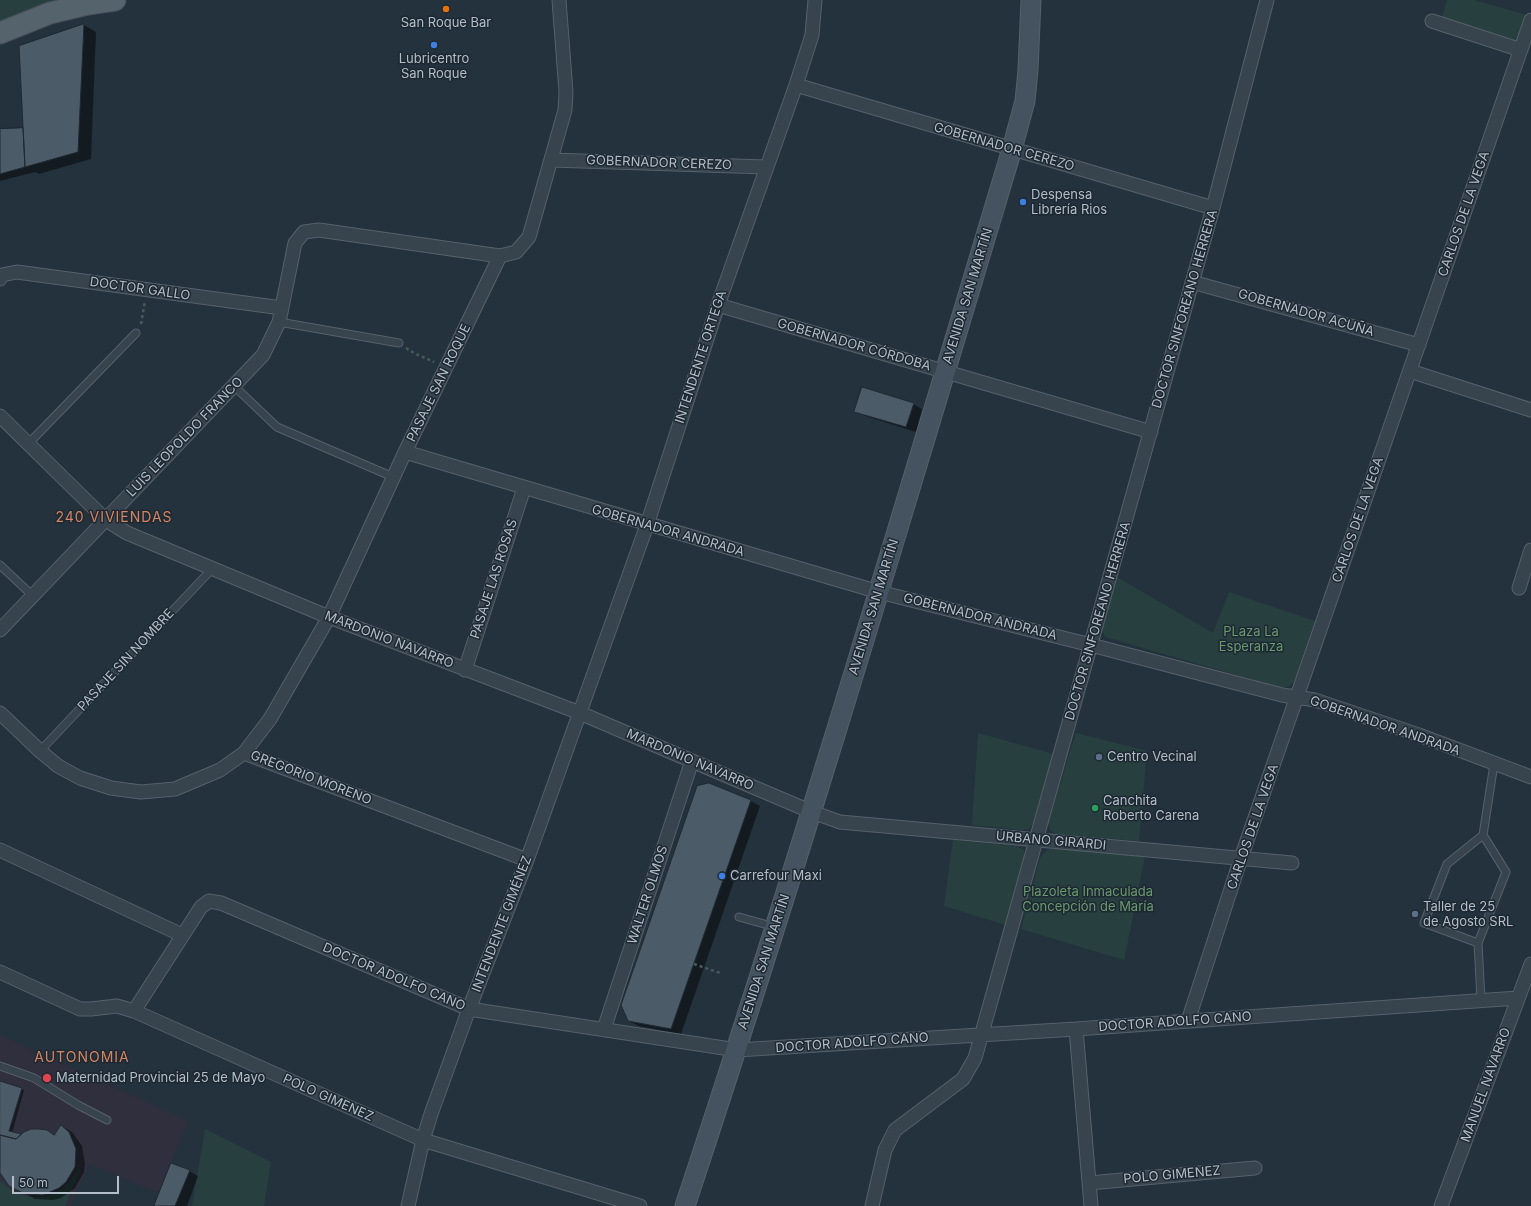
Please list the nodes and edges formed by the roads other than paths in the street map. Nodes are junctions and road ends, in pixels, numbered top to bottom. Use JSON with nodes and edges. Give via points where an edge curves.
{"nodes":[{"id":1,"x":115,"y":0,"type":"edge"},
{"id":2,"x":559,"y":0,"type":"edge"},
{"id":3,"x":815,"y":0,"type":"edge"},
{"id":4,"x":1031,"y":0,"type":"edge"},
{"id":5,"x":1268,"y":0,"type":"edge"},
{"id":6,"x":1531,"y":20,"type":"edge"},
{"id":7,"x":1432,"y":21,"type":"dead end"},
{"id":8,"x":3,"y":33,"type":"edge"},
{"id":9,"x":1521,"y":50,"type":"junction"},
{"id":10,"x":796,"y":85,"type":"junction"},
{"id":11,"x":1012,"y":149,"type":"junction"},
{"id":12,"x":551,"y":160,"type":"junction"},
{"id":13,"x":766,"y":167,"type":"junction"},
{"id":14,"x":1213,"y":208,"type":"junction"},
{"id":15,"x":500,"y":256,"type":"junction"},
{"id":16,"x":0,"y":279,"type":"edge"},
{"id":17,"x":1192,"y":282,"type":"junction"},
{"id":18,"x":718,"y":305,"type":"junction"},
{"id":19,"x":282,"y":308,"type":"junction"},
{"id":20,"x":279,"y":322,"type":"junction"},
{"id":21,"x":136,"y":333,"type":"road end"},
{"id":22,"x":399,"y":343,"type":"road end"},
{"id":23,"x":1419,"y":345,"type":"junction"},
{"id":24,"x":1410,"y":370,"type":"junction"},
{"id":25,"x":945,"y":372,"type":"junction"},
{"id":26,"x":234,"y":386,"type":"junction"},
{"id":27,"x":1531,"y":410,"type":"edge"},
{"id":28,"x":0,"y":416,"type":"edge"},
{"id":29,"x":1151,"y":432,"type":"junction"},
{"id":30,"x":28,"y":444,"type":"junction"},
{"id":31,"x":405,"y":452,"type":"junction"},
{"id":32,"x":393,"y":477,"type":"junction"},
{"id":33,"x":524,"y":488,"type":"junction"},
{"id":34,"x":106,"y":520,"type":"junction"},
{"id":35,"x":646,"y":525,"type":"junction"},
{"id":36,"x":1531,"y":550,"type":"edge"},
{"id":37,"x":0,"y":565,"type":"edge"},
{"id":38,"x":212,"y":569,"type":"junction"},
{"id":39,"x":1519,"y":588,"type":"dead end"},
{"id":40,"x":879,"y":592,"type":"junction"},
{"id":41,"x":32,"y":596,"type":"junction"},
{"id":42,"x":330,"y":617,"type":"junction"},
{"id":43,"x":0,"y":630,"type":"edge"},
{"id":44,"x":1091,"y":645,"type":"junction"},
{"id":45,"x":465,"y":670,"type":"junction"},
{"id":46,"x":1297,"y":698,"type":"junction"},
{"id":47,"x":0,"y":713,"type":"edge"},
{"id":48,"x":580,"y":713,"type":"junction"},
{"id":49,"x":40,"y":751,"type":"junction"},
{"id":50,"x":244,"y":753,"type":"junction"},
{"id":51,"x":692,"y":761,"type":"junction"},
{"id":52,"x":1494,"y":764,"type":"junction"},
{"id":53,"x":1531,"y":777,"type":"edge"},
{"id":54,"x":812,"y":812,"type":"junction"},
{"id":55,"x":1483,"y":836,"type":"junction"},
{"id":56,"x":1037,"y":839,"type":"junction"},
{"id":57,"x":0,"y":850,"type":"edge"},
{"id":58,"x":1241,"y":858,"type":"junction"},
{"id":59,"x":526,"y":860,"type":"junction"},
{"id":60,"x":1292,"y":863,"type":"dead end"},
{"id":61,"x":739,"y":917,"type":"dead end"},
{"id":62,"x":776,"y":927,"type":"junction"},
{"id":63,"x":182,"y":935,"type":"junction"},
{"id":64,"x":1478,"y":943,"type":"junction"},
{"id":65,"x":1531,"y":964,"type":"edge"},
{"id":66,"x":0,"y":972,"type":"edge"},
{"id":67,"x":1518,"y":998,"type":"junction"},
{"id":68,"x":1482,"y":1000,"type":"junction"},
{"id":69,"x":469,"y":1009,"type":"junction"},
{"id":70,"x":134,"y":1011,"type":"junction"},
{"id":71,"x":1188,"y":1021,"type":"junction"},
{"id":72,"x":604,"y":1029,"type":"junction"},
{"id":73,"x":1076,"y":1029,"type":"junction"},
{"id":74,"x":982,"y":1034,"type":"junction"},
{"id":75,"x":737,"y":1050,"type":"junction"},
{"id":76,"x":0,"y":1066,"type":"edge"},
{"id":77,"x":108,"y":1120,"type":"dead end"},
{"id":78,"x":423,"y":1140,"type":"junction"},
{"id":79,"x":1255,"y":1168,"type":"dead end"},
{"id":80,"x":1089,"y":1183,"type":"junction"},
{"id":81,"x":408,"y":1206,"type":"edge"},
{"id":82,"x":640,"y":1206,"type":"edge"},
{"id":83,"x":685,"y":1206,"type":"edge"},
{"id":84,"x":872,"y":1206,"type":"edge"},
{"id":85,"x":1091,"y":1206,"type":"edge"},
{"id":86,"x":1441,"y":1206,"type":"edge"}],
"edges":[{"from":1,"to":8,"type":"main road","via":[[50,13]]},
{"from":2,"to":12,"type":"street","via":[[566,92],[565,110]]},
{"from":3,"to":10,"type":"street","name":"INTENDENTE ORTEGA","via":[[812,35]]},
{"from":4,"to":11,"type":"main road","name":"AVENIDA SAN MARTÍN","via":[[1028,70],[1024,101]]},
{"from":5,"to":14,"type":"street","name":"DOCTOR SINFOREANO HERRERA"},
{"from":6,"to":9,"type":"street","name":"CARLOS DE LA VEGA"},
{"from":7,"to":9,"type":"street"},
{"from":9,"to":23,"type":"street","name":"CARLOS DE LA VEGA"},
{"from":10,"to":11,"type":"street","name":"GOBERNADOR CEREZO"},
{"from":10,"to":13,"type":"street","name":"INTENDENTE ORTEGA"},
{"from":11,"to":14,"type":"street","name":"GOBERNADOR CEREZO"},
{"from":11,"to":25,"type":"main road","name":"AVENIDA SAN MARTÍN"},
{"from":12,"to":13,"type":"street","name":"GOBERNADOR CEREZO"},
{"from":12,"to":15,"type":"street","via":[[529,237],[516,252]]},
{"from":13,"to":18,"type":"street","name":"INTENDENTE ORTEGA"},
{"from":14,"to":17,"type":"street","name":"DOCTOR SINFOREANO HERRERA"},
{"from":15,"to":19,"type":"street","name":"LUIS LEOPOLDO FRANCO","via":[[319,230],[304,232],[295,243]]},
{"from":15,"to":31,"type":"street","name":"PASAJE SAN ROQUE"},
{"from":16,"to":19,"type":"street","name":"DOCTOR GALLO","via":[[2,275],[17,272]]},
{"from":17,"to":23,"type":"street","name":"GOBERNADOR ACUÑA"},
{"from":17,"to":29,"type":"street","name":"DOCTOR SINFOREANO HERRERA"},
{"from":18,"to":25,"type":"street","name":"GOBERNADOR CÓRDOBA"},
{"from":18,"to":35,"type":"street","name":"INTENDENTE ORTEGA"},
{"from":19,"to":20,"type":"street","name":"LUIS LEOPOLDO FRANCO"},
{"from":20,"to":22,"type":"lane"},
{"from":20,"to":26,"type":"street","name":"LUIS LEOPOLDO FRANCO","via":[[263,355]]},
{"from":21,"to":30,"type":"lane"},
{"from":23,"to":24,"type":"street","name":"CARLOS DE LA VEGA"},
{"from":24,"to":27,"type":"street"},
{"from":24,"to":46,"type":"street","name":"CARLOS DE LA VEGA"},
{"from":25,"to":29,"type":"street","name":"GOBERNADOR CÓRDOBA"},
{"from":25,"to":40,"type":"main road","name":"AVENIDA SAN MARTÍN"},
{"from":26,"to":32,"type":"lane","via":[[277,427]]},
{"from":26,"to":34,"type":"street","name":"LUIS LEOPOLDO FRANCO"},
{"from":28,"to":30,"type":"street","name":"MARDONIO NAVARRO"},
{"from":29,"to":44,"type":"street","name":"DOCTOR SINFOREANO HERRERA"},
{"from":30,"to":34,"type":"street","name":"MARDONIO NAVARRO"},
{"from":31,"to":32,"type":"street","name":"PASAJE SAN ROQUE"},
{"from":31,"to":33,"type":"street","name":"GOBERNADOR ANDRADA"},
{"from":32,"to":42,"type":"street","name":"PASAJE SAN ROQUE"},
{"from":33,"to":35,"type":"street","name":"GOBERNADOR ANDRADA"},
{"from":33,"to":45,"type":"street","name":"PASAJE LAS ROSAS"},
{"from":34,"to":38,"type":"street","name":"MARDONIO NAVARRO","via":[[127,533]]},
{"from":34,"to":41,"type":"street","name":"LUIS LEOPOLDO FRANCO"},
{"from":35,"to":40,"type":"street","name":"GOBERNADOR ANDRADA"},
{"from":35,"to":48,"type":"street","name":"INTENDENTE ORTEGA"},
{"from":36,"to":39,"type":"street"},
{"from":37,"to":41,"type":"lane"},
{"from":38,"to":42,"type":"street","name":"MARDONIO NAVARRO"},
{"from":38,"to":49,"type":"lane","name":"PASAJE SIN NOMBRE"},
{"from":40,"to":44,"type":"street","name":"GOBERNADOR ANDRADA"},
{"from":40,"to":54,"type":"main road","name":"AVENIDA SAN MARTÍN"},
{"from":41,"to":43,"type":"street","name":"LUIS LEOPOLDO FRANCO"},
{"from":42,"to":45,"type":"street","name":"MARDONIO NAVARRO"},
{"from":42,"to":50,"type":"street","name":"PASAJE SAN ROQUE","via":[[270,719]]},
{"from":44,"to":46,"type":"street","name":"GOBERNADOR ANDRADA"},
{"from":44,"to":56,"type":"street","name":"DOCTOR SINFOREANO HERRERA"},
{"from":45,"to":48,"type":"street","name":"MARDONIO NAVARRO"},
{"from":46,"to":52,"type":"street","name":"GOBERNADOR ANDRADA","via":[[1315,700],[1419,735]]},
{"from":46,"to":58,"type":"street","name":"CARLOS DE LA VEGA"},
{"from":47,"to":49,"type":"street","name":"GREGORIO MORENO"},
{"from":48,"to":51,"type":"street","name":"MARDONIO NAVARRO"},
{"from":48,"to":59,"type":"street","name":"INTENDENTE GIMÉNEZ"},
{"from":49,"to":50,"type":"street","name":"GREGORIO MORENO","via":[[58,766],[80,778],[111,788],[141,792],[175,789],[220,770]]},
{"from":50,"to":59,"type":"street","name":"GREGORIO MORENO"},
{"from":51,"to":54,"type":"street","name":"MARDONIO NAVARRO"},
{"from":51,"to":72,"type":"street","name":"WALTER OLMOS"},
{"from":52,"to":53,"type":"street","name":"GOBERNADOR ANDRADA"},
{"from":52,"to":55,"type":"lane"},
{"from":54,"to":56,"type":"street","name":"URBANO GIRARDI","via":[[840,822]]},
{"from":54,"to":62,"type":"main road","name":"AVENIDA SAN MARTÍN"},
{"from":55,"to":64,"type":"lane","via":[[1506,872]]},
{"from":55,"to":64,"type":"lane","via":[[1446,864],[1424,923]]},
{"from":56,"to":58,"type":"street","name":"URBANO GIRARDI"},
{"from":56,"to":74,"type":"street","name":"DOCTOR SINFOREANO HERRERA"},
{"from":57,"to":63,"type":"street"},
{"from":58,"to":60,"type":"street","name":"URBANO GIRARDI"},
{"from":58,"to":71,"type":"street","name":"CARLOS DE LA VEGA"},
{"from":59,"to":69,"type":"street","name":"INTENDENTE GIMÉNEZ"},
{"from":61,"to":62,"type":"lane"},
{"from":62,"to":75,"type":"main road","name":"AVENIDA SAN MARTÍN"},
{"from":63,"to":69,"type":"street","name":"DOCTOR ADOLFO CANO","via":[[201,907],[209,901],[221,903]]},
{"from":63,"to":70,"type":"street"},
{"from":64,"to":68,"type":"lane"},
{"from":65,"to":67,"type":"street","name":"MANUEL NAVARRO"},
{"from":66,"to":70,"type":"street","name":"POLO GIMENEZ","via":[[80,1009],[117,1006]]},
{"from":67,"to":68,"type":"street","name":"DOCTOR ADOLFO CANO"},
{"from":67,"to":86,"type":"street","name":"MANUEL NAVARRO"},
{"from":68,"to":71,"type":"street","name":"DOCTOR ADOLFO CANO"},
{"from":69,"to":72,"type":"street","name":"DOCTOR ADOLFO CANO"},
{"from":69,"to":78,"type":"street","name":"INTENDENTE GIMÉNEZ"},
{"from":70,"to":78,"type":"street","name":"POLO GIMENEZ"},
{"from":71,"to":73,"type":"street","name":"DOCTOR ADOLFO CANO"},
{"from":72,"to":75,"type":"street","name":"DOCTOR ADOLFO CANO"},
{"from":73,"to":74,"type":"street","name":"DOCTOR ADOLFO CANO"},
{"from":73,"to":80,"type":"street"},
{"from":74,"to":75,"type":"street","name":"DOCTOR ADOLFO CANO"},
{"from":74,"to":84,"type":"street","name":"DOCTOR SINFOREANO HERRERA","via":[[975,1058],[962,1079],[895,1130],[885,1150]]},
{"from":75,"to":83,"type":"main road","name":"AVENIDA SAN MARTÍN"},
{"from":76,"to":77,"type":"lane","via":[[34,1078]]},
{"from":78,"to":81,"type":"street","name":"INTENDENTE GIMÉNEZ"},
{"from":78,"to":82,"type":"street","name":"POLO GIMENEZ"},
{"from":79,"to":80,"type":"street","name":"POLO GIMENEZ"},
{"from":80,"to":85,"type":"street"}]}
